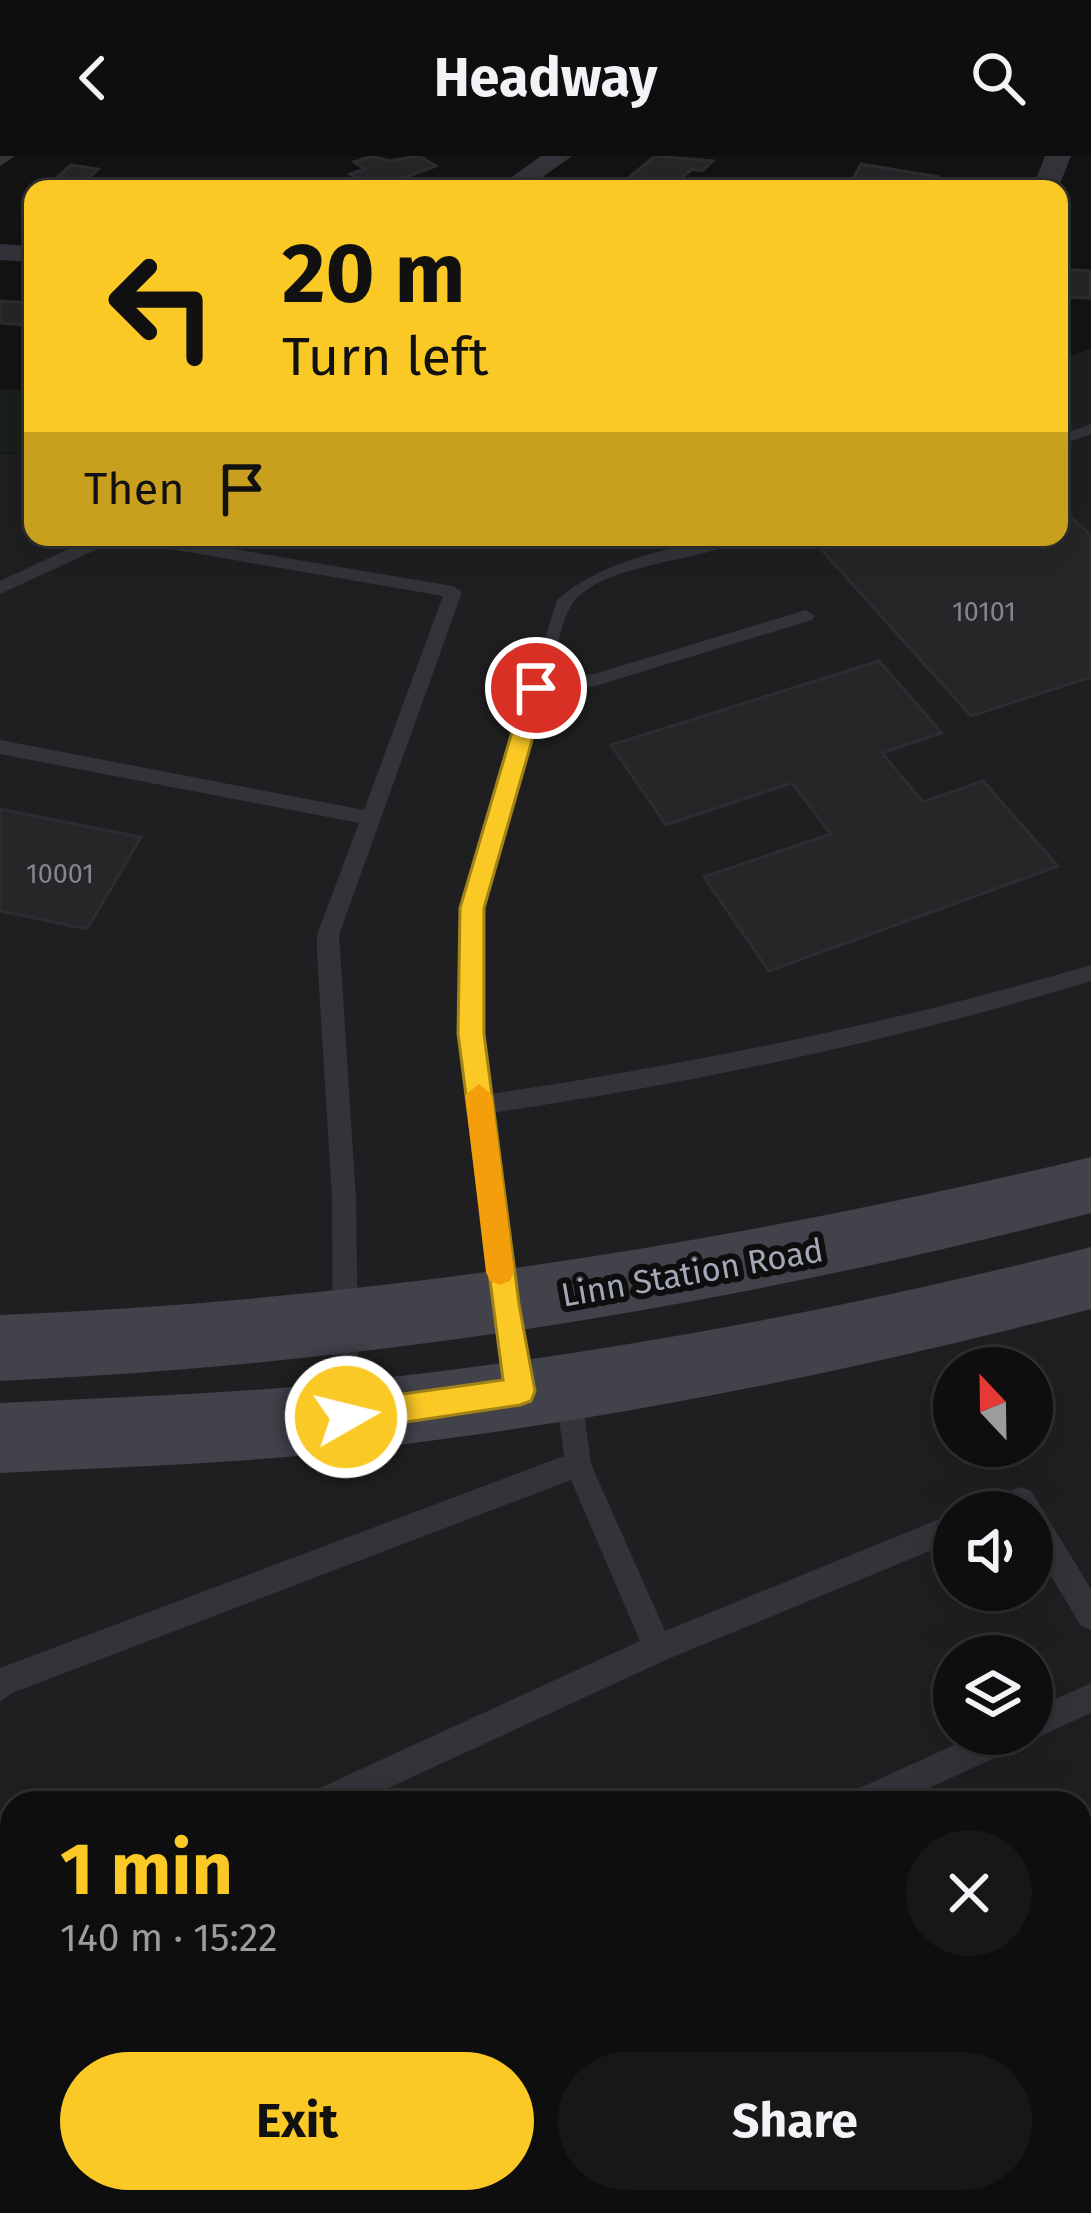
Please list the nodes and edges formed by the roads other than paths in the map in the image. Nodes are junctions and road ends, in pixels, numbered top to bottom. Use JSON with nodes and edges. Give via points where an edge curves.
{"nodes":[{"id":1,"x":559,"y":156,"type":"edge"},
{"id":2,"x":522,"y":180,"type":"edge"},
{"id":3,"x":89,"y":546,"type":"edge"},
{"id":4,"x":183,"y":546,"type":"edge"},
{"id":5,"x":710,"y":546,"type":"edge"},
{"id":6,"x":0,"y":588,"type":"edge"},
{"id":7,"x":806,"y":616,"type":"dead end"},
{"id":8,"x":536,"y":688,"type":"junction"},
{"id":9,"x":0,"y":747,"type":"edge"},
{"id":10,"x":368,"y":818,"type":"junction"},
{"id":11,"x":1091,"y":973,"type":"edge"},
{"id":12,"x":480,"y":1105,"type":"junction"},
{"id":13,"x":1087,"y":1193,"type":"edge"},
{"id":14,"x":1091,"y":1278,"type":"edge"},
{"id":15,"x":504,"y":1304,"type":"junction"},
{"id":16,"x":348,"y":1326,"type":"junction"},
{"id":17,"x":0,"y":1348,"type":"edge"},
{"id":18,"x":544,"y":1387,"type":"junction"},
{"id":19,"x":346,"y":1417,"type":"junction"},
{"id":20,"x":0,"y":1438,"type":"edge"},
{"id":21,"x":578,"y":1464,"type":"junction"},
{"id":22,"x":933,"y":1536,"type":"edge"},
{"id":23,"x":1053,"y":1553,"type":"edge"},
{"id":24,"x":1091,"y":1616,"type":"edge"},
{"id":25,"x":658,"y":1648,"type":"junction"},
{"id":26,"x":0,"y":1687,"type":"edge"},
{"id":27,"x":1091,"y":1698,"type":"edge"},
{"id":28,"x":1053,"y":1715,"type":"edge"},
{"id":29,"x":966,"y":1755,"type":"edge"},
{"id":30,"x":348,"y":1791,"type":"edge"},
{"id":31,"x":888,"y":1791,"type":"edge"}],
"edges":[{"from":1,"to":2,"type":"street"},
{"from":3,"to":6,"type":"lane"},
{"from":4,"to":10,"type":"lane","via":[[453,592]]},
{"from":5,"to":8,"type":"lane","via":[[577,588],[563,604]]},
{"from":7,"to":8,"type":"lane","via":[[595,680]]},
{"from":8,"to":12,"type":"lane","via":[[472,908],[471,1034]]},
{"from":9,"to":10,"type":"lane"},
{"from":10,"to":16,"type":"lane","via":[[328,935],[325,980],[337,1068]]},
{"from":11,"to":12,"type":"lane","via":[[808,1049]]},
{"from":12,"to":15,"type":"lane"},
{"from":13,"to":15,"type":"street","name":"Linn Station Road","via":[[633,1287]]},
{"from":14,"to":18,"type":"street","via":[[963,1312]]},
{"from":15,"to":16,"type":"street","name":"Linn Station Road"},
{"from":15,"to":18,"type":"lane"},
{"from":16,"to":17,"type":"street","name":"Linn Station Road"},
{"from":16,"to":19,"type":"lane"},
{"from":18,"to":19,"type":"street"},
{"from":18,"to":21,"type":"lane"},
{"from":19,"to":20,"type":"street"},
{"from":21,"to":25,"type":"lane"},
{"from":21,"to":26,"type":"lane"},
{"from":22,"to":25,"type":"lane"},
{"from":23,"to":24,"type":"lane"},
{"from":25,"to":30,"type":"lane"},
{"from":27,"to":28,"type":"lane"},
{"from":29,"to":31,"type":"lane"}]}
